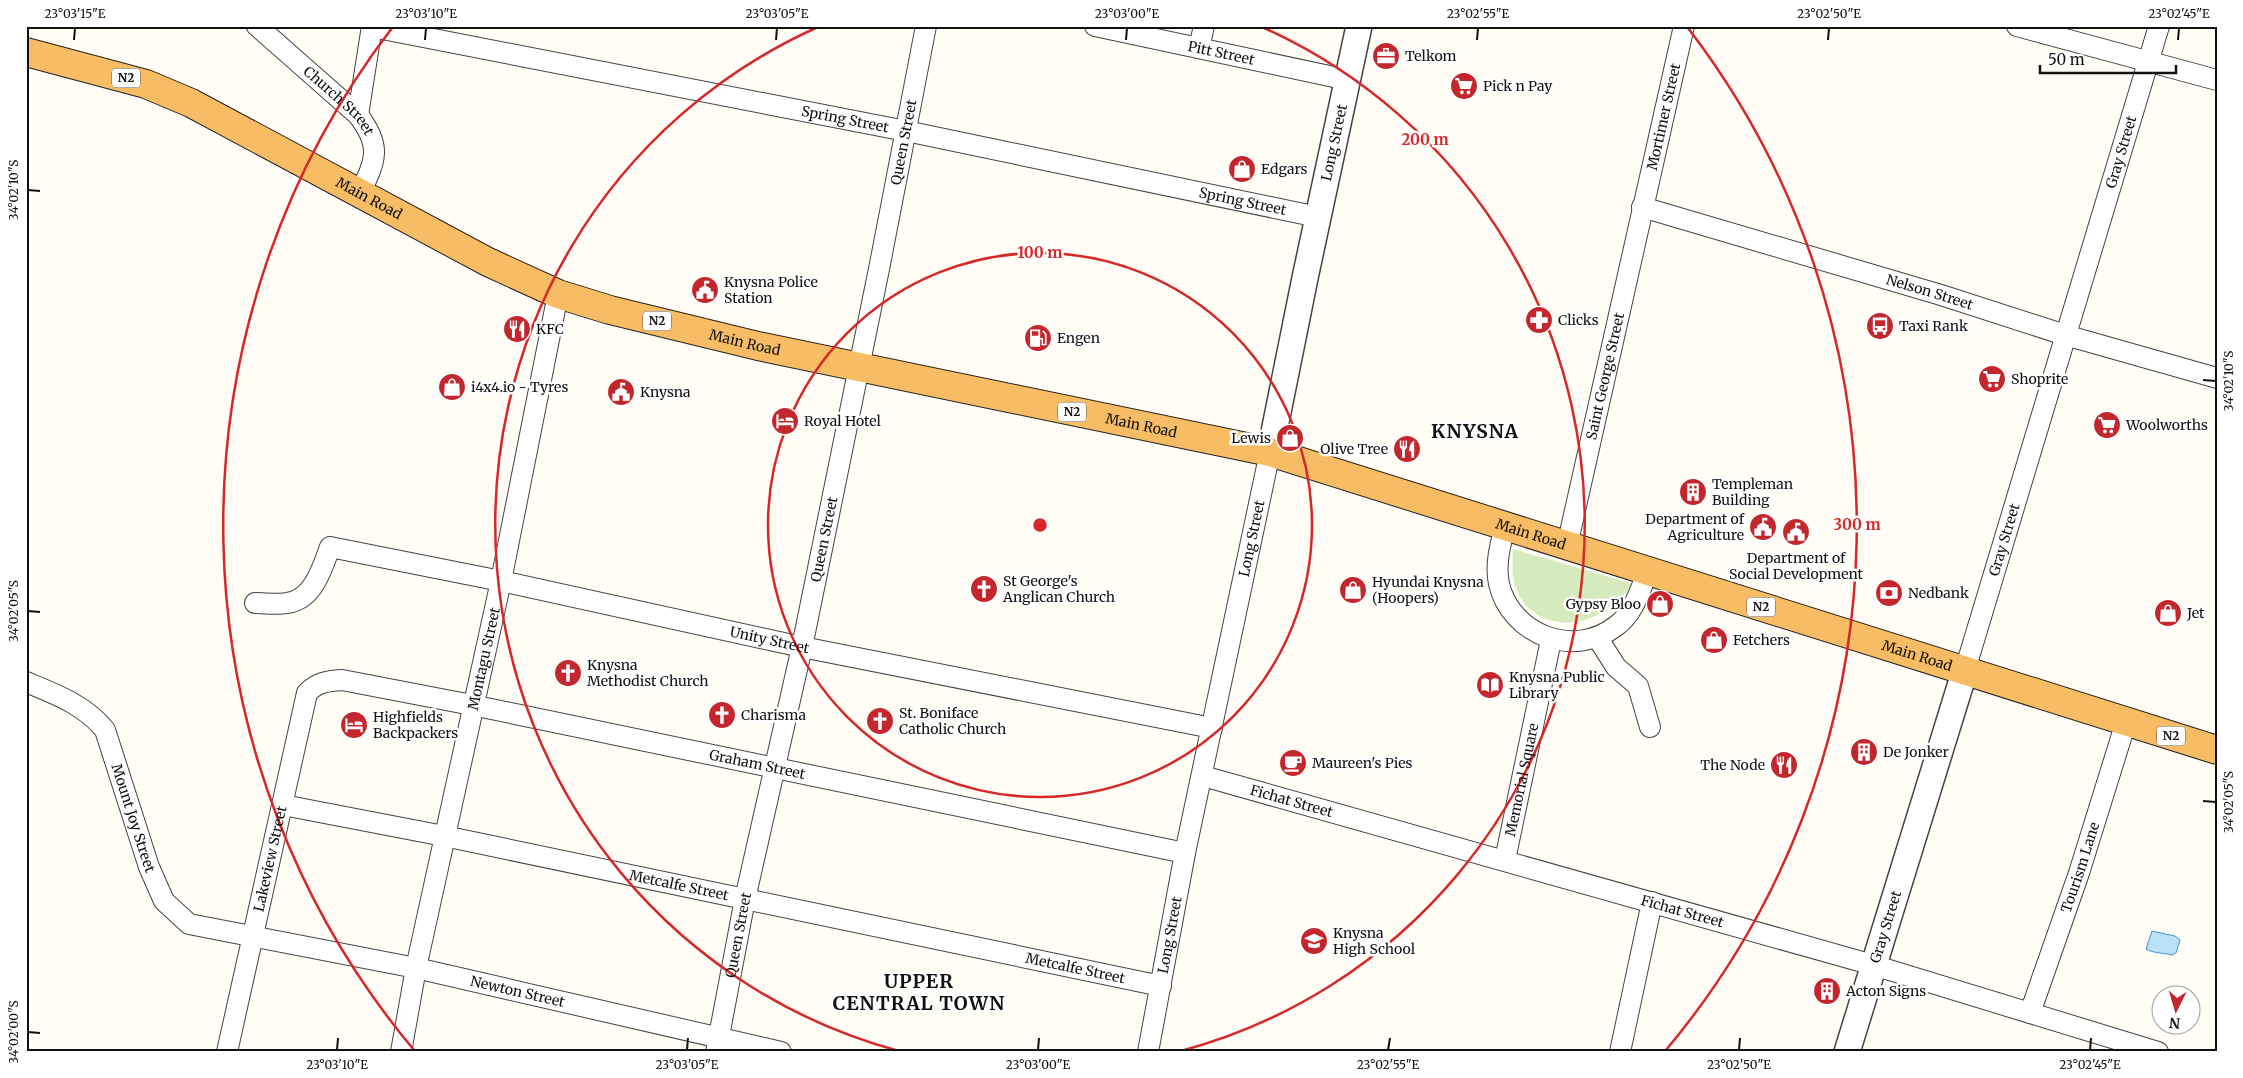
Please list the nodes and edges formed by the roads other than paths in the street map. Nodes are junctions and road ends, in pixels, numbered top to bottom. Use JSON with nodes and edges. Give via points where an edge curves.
{"nodes":[{"id":1,"x":257,"y":26,"type":"edge"},
{"id":2,"x":372,"y":26,"type":"edge"},
{"id":3,"x":926,"y":26,"type":"edge"},
{"id":4,"x":1095,"y":26,"type":"edge"},
{"id":5,"x":1204,"y":26,"type":"edge"},
{"id":6,"x":1359,"y":26,"type":"edge"},
{"id":7,"x":1684,"y":26,"type":"edge"},
{"id":8,"x":2017,"y":26,"type":"edge"},
{"id":9,"x":2159,"y":26,"type":"edge"},
{"id":10,"x":1199,"y":48,"type":"junction"},
{"id":11,"x":26,"y":52,"type":"edge"},
{"id":12,"x":2148,"y":61,"type":"junction"},
{"id":13,"x":1348,"y":80,"type":"junction"},
{"id":14,"x":2217,"y":80,"type":"edge"},
{"id":15,"x":358,"y":115,"type":"junction"},
{"id":16,"x":906,"y":131,"type":"junction"},
{"id":17,"x":360,"y":193,"type":"junction"},
{"id":18,"x":1642,"y":207,"type":"junction"},
{"id":19,"x":1318,"y":217,"type":"junction"},
{"id":20,"x":558,"y":294,"type":"junction"},
{"id":21,"x":2065,"y":335,"type":"junction"},
{"id":22,"x":858,"y":367,"type":"junction"},
{"id":23,"x":2217,"y":378,"type":"edge"},
{"id":24,"x":1270,"y":452,"type":"junction"},
{"id":25,"x":1505,"y":527,"type":"junction"},
{"id":26,"x":1567,"y":546,"type":"junction"},
{"id":27,"x":1648,"y":571,"type":"junction"},
{"id":28,"x":501,"y":581,"type":"junction"},
{"id":29,"x":255,"y":603,"type":"dead end"},
{"id":30,"x":1596,"y":637,"type":"junction"},
{"id":31,"x":1551,"y":640,"type":"junction"},
{"id":32,"x":802,"y":647,"type":"junction"},
{"id":33,"x":1965,"y":670,"type":"junction"},
{"id":34,"x":329,"y":681,"type":"joint"},
{"id":35,"x":26,"y":682,"type":"edge"},
{"id":36,"x":472,"y":705,"type":"junction"},
{"id":37,"x":2126,"y":722,"type":"junction"},
{"id":38,"x":1650,"y":727,"type":"dead end"},
{"id":39,"x":1212,"y":728,"type":"junction"},
{"id":40,"x":2217,"y":750,"type":"edge"},
{"id":41,"x":775,"y":769,"type":"junction"},
{"id":42,"x":1203,"y":776,"type":"junction"},
{"id":43,"x":283,"y":806,"type":"junction"},
{"id":44,"x":444,"y":836,"type":"junction"},
{"id":45,"x":1185,"y":853,"type":"junction"},
{"id":46,"x":1505,"y":860,"type":"junction"},
{"id":47,"x":745,"y":899,"type":"junction"},
{"id":48,"x":1652,"y":902,"type":"junction"},
{"id":49,"x":253,"y":935,"type":"junction"},
{"id":50,"x":1873,"y":966,"type":"junction"},
{"id":51,"x":416,"y":968,"type":"junction"},
{"id":52,"x":1161,"y":986,"type":"junction"},
{"id":53,"x":2030,"y":1012,"type":"junction"},
{"id":54,"x":717,"y":1045,"type":"edge"},
{"id":55,"x":227,"y":1052,"type":"edge"},
{"id":56,"x":400,"y":1052,"type":"edge"},
{"id":57,"x":781,"y":1052,"type":"edge"},
{"id":58,"x":1148,"y":1052,"type":"edge"},
{"id":59,"x":1620,"y":1052,"type":"edge"},
{"id":60,"x":1847,"y":1052,"type":"edge"},
{"id":61,"x":2158,"y":1052,"type":"edge"}],
"edges":[{"from":1,"to":15,"type":"street","name":"Church Street"},
{"from":2,"to":15,"type":"street"},
{"from":2,"to":16,"type":"street","name":"Spring Street"},
{"from":3,"to":16,"type":"street","name":"Queen Street"},
{"from":4,"to":10,"type":"street","name":"Pitt Street"},
{"from":5,"to":10,"type":"street"},
{"from":6,"to":13,"type":"street","name":"Long Street"},
{"from":7,"to":18,"type":"street","name":"Mortimer Street"},
{"from":8,"to":12,"type":"street"},
{"from":9,"to":12,"type":"street","name":"Gray Street"},
{"from":10,"to":13,"type":"street","name":"Pitt Street"},
{"from":11,"to":17,"type":"highway","name":"Main Road","number":"N2","via":[[146,84],[240,128]]},
{"from":12,"to":14,"type":"street"},
{"from":12,"to":21,"type":"street","name":"Gray Street"},
{"from":13,"to":19,"type":"street","name":"Long Street"},
{"from":15,"to":17,"type":"street","name":"Church Street","via":[[369,128],[376,154]]},
{"from":16,"to":19,"type":"street","name":"Spring Street"},
{"from":16,"to":22,"type":"street","name":"Queen Street"},
{"from":17,"to":20,"type":"highway","name":"Main Road","number":"N2","via":[[488,262]]},
{"from":18,"to":21,"type":"street","name":"Nelson Street"},
{"from":18,"to":26,"type":"street","name":"Saint George Street"},
{"from":19,"to":24,"type":"street","name":"Long Street"},
{"from":20,"to":22,"type":"highway","name":"Main Road","number":"N2","via":[[610,310]]},
{"from":20,"to":28,"type":"street","name":"Montagu Street"},
{"from":21,"to":23,"type":"street","name":"Nelson Street"},
{"from":21,"to":33,"type":"street","name":"Gray Street"},
{"from":22,"to":24,"type":"highway","name":"Main Road","number":"N2"},
{"from":22,"to":32,"type":"street","name":"Queen Street"},
{"from":24,"to":25,"type":"highway","name":"Main Road","number":"N2"},
{"from":24,"to":39,"type":"street","name":"Long Street"},
{"from":25,"to":26,"type":"highway","name":"Main Road","number":"N2"},
{"from":25,"to":31,"type":"street","via":[[1498,563],[1499,583],[1506,602],[1517,619]]},
{"from":26,"to":27,"type":"highway","name":"Main Road","number":"N2"},
{"from":27,"to":30,"type":"street","via":[[1632,609],[1616,626]]},
{"from":27,"to":33,"type":"highway","name":"Main Road","number":"N2"},
{"from":28,"to":29,"type":"street","name":"Unity Street","via":[[330,548],[320,575],[301,597],[288,603]]},
{"from":28,"to":32,"type":"street","name":"Unity Street"},
{"from":28,"to":36,"type":"street","name":"Montagu Street"},
{"from":30,"to":31,"type":"street","via":[[1574,642]]},
{"from":30,"to":38,"type":"street","via":[[1616,667],[1638,686]]},
{"from":31,"to":46,"type":"street","name":"Memorial Square"},
{"from":32,"to":39,"type":"street","name":"Unity Street"},
{"from":32,"to":41,"type":"street","name":"Queen Street"},
{"from":33,"to":37,"type":"highway","name":"Main Road","number":"N2"},
{"from":33,"to":50,"type":"street","name":"Gray Street"},
{"from":34,"to":36,"type":"street","name":"Graham Street","via":[[342,680]]},
{"from":34,"to":43,"type":"street","name":"Lakeview Street","via":[[314,685],[307,693]]},
{"from":35,"to":49,"type":"street","name":"Mount Joy Street","via":[[66,698],[97,720],[104,730],[149,867],[164,901],[189,924]]},
{"from":36,"to":41,"type":"street","name":"Graham Street"},
{"from":36,"to":44,"type":"street","name":"Montagu Street"},
{"from":37,"to":40,"type":"highway","name":"Main Road","number":"N2"},
{"from":37,"to":53,"type":"street","name":"Tourism Lane","via":[[2079,873]]},
{"from":39,"to":42,"type":"street","name":"Long Street"},
{"from":41,"to":45,"type":"street","name":"Graham Street"},
{"from":41,"to":47,"type":"street","name":"Queen Street"},
{"from":42,"to":45,"type":"street","name":"Long Street"},
{"from":42,"to":46,"type":"street","name":"Fichat Street"},
{"from":43,"to":44,"type":"street","name":"Metcalfe Street"},
{"from":43,"to":49,"type":"street","name":"Lakeview Street"},
{"from":44,"to":47,"type":"street","name":"Metcalfe Street"},
{"from":44,"to":51,"type":"street","name":"Montagu Street"},
{"from":45,"to":52,"type":"street","name":"Long Street"},
{"from":46,"to":48,"type":"street","name":"Fichat Street"},
{"from":47,"to":52,"type":"street","name":"Metcalfe Street"},
{"from":47,"to":54,"type":"street","name":"Queen Street"},
{"from":48,"to":50,"type":"street","name":"Fichat Street"},
{"from":48,"to":59,"type":"street"},
{"from":49,"to":51,"type":"street","name":"Newton Street"},
{"from":49,"to":55,"type":"street","name":"Lakeview Street"},
{"from":50,"to":53,"type":"street","name":"Fichat Street"},
{"from":50,"to":60,"type":"street","name":"Gray Street"},
{"from":51,"to":54,"type":"street","name":"Newton Street"},
{"from":51,"to":56,"type":"street","name":"Montagu Street"},
{"from":52,"to":58,"type":"street","name":"Long Street"},
{"from":53,"to":61,"type":"street","name":"Fichat Street"},
{"from":54,"to":57,"type":"street","name":"Newton Street"}]}
